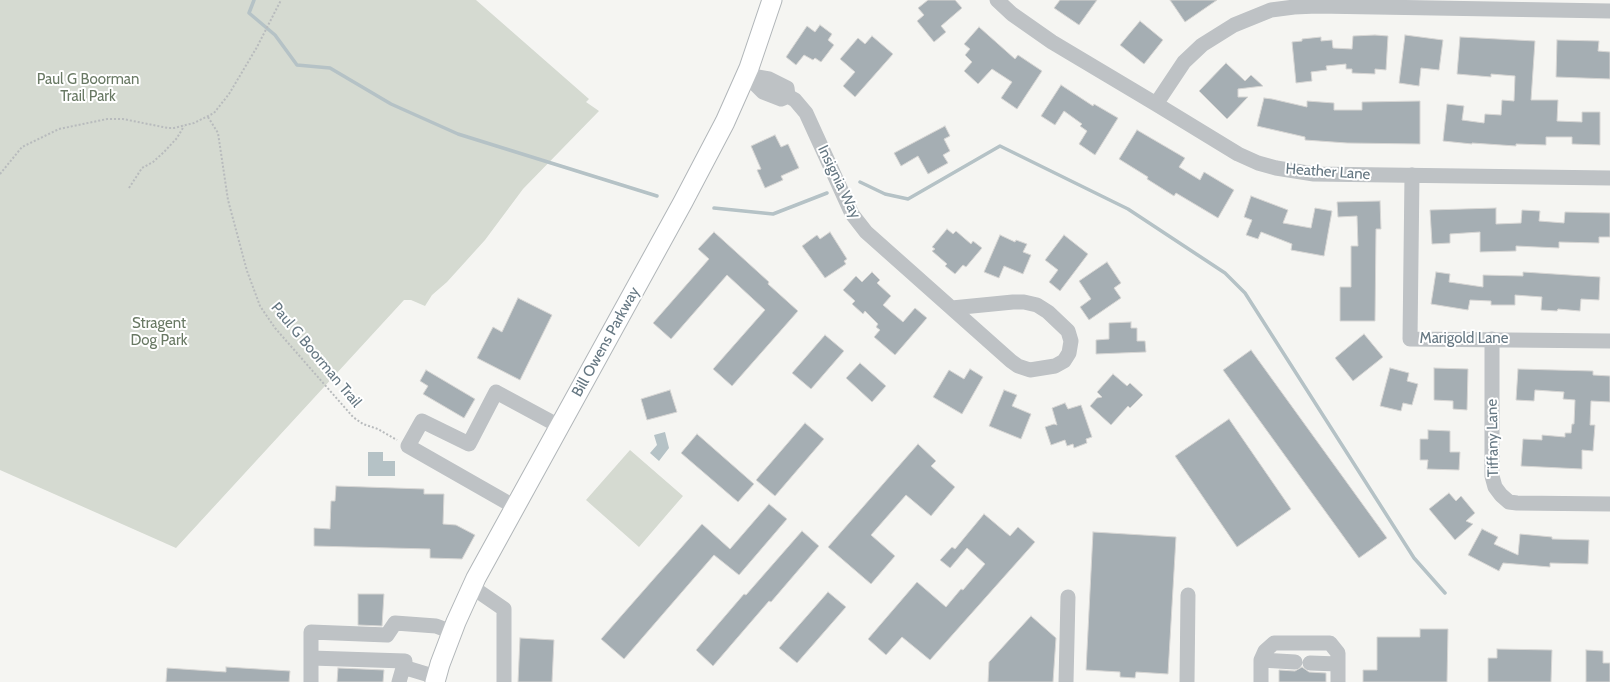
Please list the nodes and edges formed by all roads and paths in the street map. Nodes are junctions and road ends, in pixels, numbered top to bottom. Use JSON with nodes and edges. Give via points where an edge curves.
{"nodes":[{"id":1,"x":281,"y":0,"type":"edge"},
{"id":2,"x":772,"y":0,"type":"edge"},
{"id":3,"x":1000,"y":1,"type":"edge"},
{"id":4,"x":1610,"y":11,"type":"edge"},
{"id":5,"x":746,"y":75,"type":"junction"},
{"id":6,"x":1156,"y":104,"type":"junction"},
{"id":7,"x":208,"y":117,"type":"junction"},
{"id":8,"x":184,"y":126,"type":"junction"},
{"id":9,"x":0,"y":174,"type":"edge"},
{"id":10,"x":1412,"y":175,"type":"junction"},
{"id":11,"x":1610,"y":178,"type":"edge"},
{"id":12,"x":129,"y":188,"type":"dead end"},
{"id":13,"x":952,"y":308,"type":"junction"},
{"id":14,"x":1492,"y":339,"type":"junction"},
{"id":15,"x":1610,"y":341,"type":"edge"},
{"id":16,"x":560,"y":426,"type":"junction"},
{"id":17,"x":408,"y":446,"type":"junction"},
{"id":18,"x":1610,"y":504,"type":"edge"},
{"id":19,"x":514,"y":507,"type":"junction"},
{"id":20,"x":472,"y":587,"type":"junction"},
{"id":21,"x":1188,"y":595,"type":"dead end"},
{"id":22,"x":1068,"y":596,"type":"dead end"},
{"id":23,"x":452,"y":632,"type":"junction"},
{"id":24,"x":311,"y":658,"type":"junction"},
{"id":25,"x":1261,"y":660,"type":"junction"},
{"id":26,"x":1338,"y":664,"type":"junction"},
{"id":27,"x":403,"y":667,"type":"junction"},
{"id":28,"x":436,"y":680,"type":"edge"},
{"id":29,"x":311,"y":682,"type":"edge"},
{"id":30,"x":399,"y":682,"type":"edge"},
{"id":31,"x":504,"y":682,"type":"edge"},
{"id":32,"x":1066,"y":682,"type":"edge"},
{"id":33,"x":1187,"y":682,"type":"edge"},
{"id":34,"x":1261,"y":682,"type":"edge"},
{"id":35,"x":1338,"y":682,"type":"edge"}],
"edges":[{"from":1,"to":7,"type":"path","via":[[274,17],[224,101]]},
{"from":2,"to":5,"type":"main road","name":"Bill Owens Parkway"},
{"from":3,"to":6,"type":"street","name":"Heather Lane","via":[[1012,14],[1052,42]]},
{"from":4,"to":6,"type":"street","via":[[1317,6],[1271,10],[1234,25],[1202,45],[1184,62]]},
{"from":5,"to":13,"type":"street","name":"Insignia Way","via":[[763,92],[781,99],[788,96],[795,100],[806,113],[852,214],[860,226]]},
{"from":5,"to":16,"type":"main road","name":"Bill Owens Parkway","via":[[725,122],[683,202]]},
{"from":6,"to":10,"type":"street","name":"Heather Lane","via":[[1238,154],[1276,168],[1314,174]]},
{"from":7,"to":8,"type":"path"},
{"from":7,"to":17,"type":"path","name":"Paul G Boorman Trail","via":[[218,133],[228,200],[247,271],[260,306],[275,328],[351,414],[363,424],[378,429]]},
{"from":8,"to":9,"type":"path","via":[[168,128],[123,119],[107,119],[59,129],[22,147]]},
{"from":8,"to":12,"type":"path","via":[[164,152],[142,168]]},
{"from":10,"to":11,"type":"street","name":"Heather Lane"},
{"from":10,"to":14,"type":"street","name":"Marigold Lane","via":[[1410,339]]},
{"from":13,"to":13,"type":"street","name":"Insignia Way","via":[[1011,361],[1023,368],[1056,366],[1064,361],[1069,353],[1071,341],[1068,331],[1037,305],[1013,302]]},
{"from":14,"to":15,"type":"street","name":"Marigold Lane"},
{"from":14,"to":18,"type":"street","name":"Tiffany Lane","via":[[1492,476],[1495,487],[1509,502]]},
{"from":16,"to":17,"type":"street","via":[[496,392],[469,444],[422,421]]},
{"from":16,"to":19,"type":"main road","name":"Bill Owens Parkway"},
{"from":17,"to":19,"type":"street"},
{"from":19,"to":20,"type":"main road","name":"Bill Owens Parkway"},
{"from":20,"to":23,"type":"main road","name":"Bill Owens Parkway"},
{"from":20,"to":31,"type":"street","via":[[504,609]]},
{"from":21,"to":33,"type":"street"},
{"from":22,"to":32,"type":"street"},
{"from":23,"to":24,"type":"street","via":[[436,626],[395,623],[387,635],[311,632]]},
{"from":23,"to":28,"type":"main road","name":"Bill Owens Parkway"},
{"from":24,"to":27,"type":"street","via":[[405,661]]},
{"from":24,"to":29,"type":"street"},
{"from":25,"to":26,"type":"street"},
{"from":25,"to":26,"type":"street","via":[[1265,651],[1274,643],[1330,644],[1338,653]]},
{"from":25,"to":34,"type":"street"},
{"from":26,"to":35,"type":"street"},
{"from":27,"to":28,"type":"street"},
{"from":27,"to":30,"type":"street"}]}
